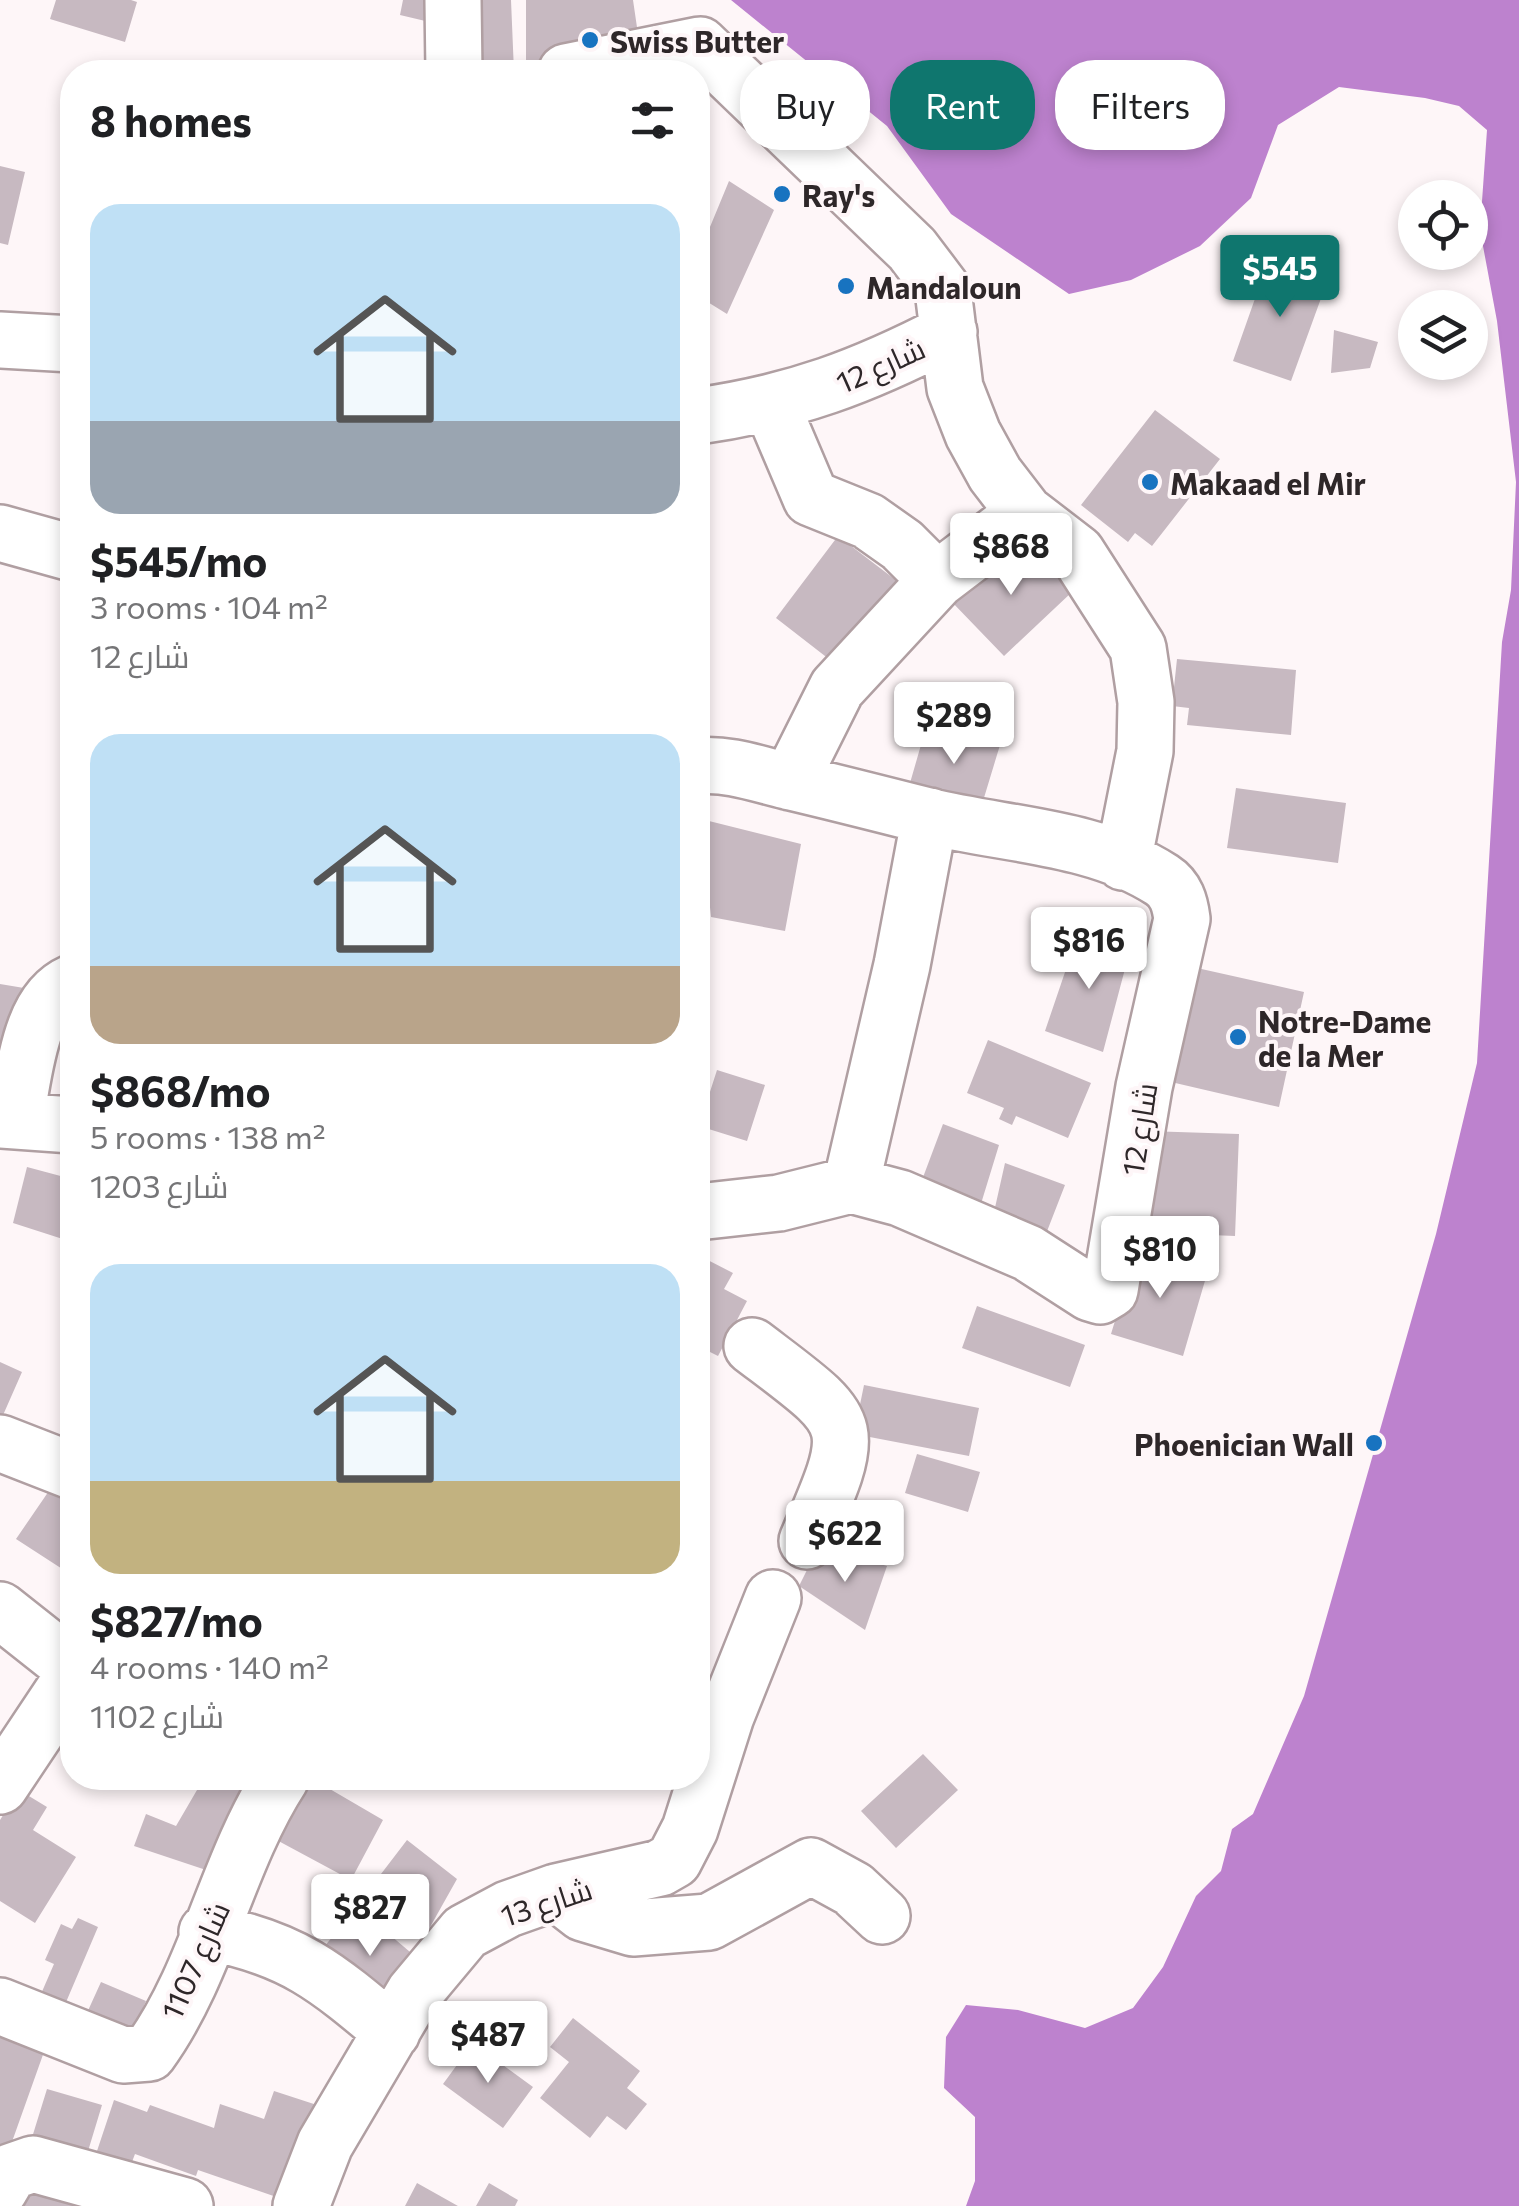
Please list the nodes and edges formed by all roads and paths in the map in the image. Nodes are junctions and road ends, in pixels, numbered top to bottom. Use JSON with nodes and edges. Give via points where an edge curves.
{"nodes":[{"id":1,"x":453,"y":0,"type":"edge"},
{"id":2,"x":454,"y":60,"type":"edge"},
{"id":3,"x":623,"y":60,"type":"edge"},
{"id":4,"x":949,"y":332,"type":"junction"},
{"id":5,"x":0,"y":340,"type":"edge"},
{"id":6,"x":60,"y":343,"type":"edge"},
{"id":7,"x":771,"y":404,"type":"junction"},
{"id":8,"x":710,"y":414,"type":"edge"},
{"id":9,"x":1025,"y":513,"type":"junction"},
{"id":10,"x":0,"y":533,"type":"edge"},
{"id":11,"x":60,"y":550,"type":"edge"},
{"id":12,"x":937,"y":580,"type":"junction"},
{"id":13,"x":710,"y":765,"type":"edge"},
{"id":14,"x":790,"y":782,"type":"junction"},
{"id":15,"x":930,"y":816,"type":"junction"},
{"id":16,"x":1123,"y":862,"type":"junction"},
{"id":17,"x":60,"y":992,"type":"edge"},
{"id":18,"x":8,"y":1120,"type":"edge"},
{"id":19,"x":60,"y":1124,"type":"edge"},
{"id":20,"x":851,"y":1185,"type":"junction"},
{"id":21,"x":710,"y":1211,"type":"edge"},
{"id":22,"x":752,"y":1346,"type":"dead end"},
{"id":23,"x":0,"y":1443,"type":"edge"},
{"id":24,"x":60,"y":1467,"type":"edge"},
{"id":25,"x":807,"y":1542,"type":"dead end"},
{"id":26,"x":773,"y":1598,"type":"dead end"},
{"id":27,"x":0,"y":1610,"type":"edge"},
{"id":28,"x":60,"y":1658,"type":"edge"},
{"id":29,"x":60,"y":1696,"type":"edge"},
{"id":30,"x":712,"y":1709,"type":"edge"},
{"id":31,"x":0,"y":1786,"type":"edge"},
{"id":32,"x":274,"y":1790,"type":"edge"},
{"id":33,"x":697,"y":1790,"type":"edge"},
{"id":34,"x":556,"y":1892,"type":"junction"},
{"id":35,"x":882,"y":1916,"type":"dead end"},
{"id":36,"x":207,"y":1932,"type":"junction"},
{"id":37,"x":0,"y":2006,"type":"edge"},
{"id":38,"x":392,"y":2032,"type":"junction"},
{"id":39,"x":0,"y":2188,"type":"edge"},
{"id":40,"x":184,"y":2206,"type":"edge"},
{"id":41,"x":301,"y":2206,"type":"edge"}],
"edges":[{"from":1,"to":2,"type":"street"},
{"from":3,"to":4,"type":"street","via":[[700,44],[912,249],[944,290]]},
{"from":4,"to":7,"type":"street","name":"شارع 12","via":[[873,371]]},
{"from":4,"to":9,"type":"street","name":"شارع 12","via":[[956,388],[973,434]]},
{"from":5,"to":6,"type":"street"},
{"from":7,"to":8,"type":"street","name":"شارع 12"},
{"from":7,"to":12,"type":"street","via":[[812,498],[868,521]]},
{"from":9,"to":12,"type":"street"},
{"from":9,"to":16,"type":"street","name":"شارع 12","via":[[1077,553],[1138,648],[1146,751]]},
{"from":10,"to":11,"type":"street"},
{"from":12,"to":14,"type":"street","via":[[837,688]]},
{"from":13,"to":14,"type":"street","name":"شارع 12"},
{"from":14,"to":15,"type":"street","name":"شارع 12"},
{"from":15,"to":16,"type":"street","name":"شارع 12","via":[[1060,841]]},
{"from":15,"to":20,"type":"street"},
{"from":16,"to":20,"type":"street","name":"شارع 12","via":[[1168,883],[1180,900],[1182,919],[1144,1087],[1110,1290],[1100,1296],[1028,1253],[900,1198]]},
{"from":17,"to":18,"type":"street","via":[[46,1002]]},
{"from":18,"to":19,"type":"street"},
{"from":20,"to":21,"type":"street"},
{"from":22,"to":25,"type":"street","via":[[825,1401],[839,1424],[842,1454]]},
{"from":23,"to":24,"type":"street"},
{"from":26,"to":30,"type":"street"},
{"from":27,"to":28,"type":"street"},
{"from":29,"to":31,"type":"street"},
{"from":32,"to":36,"type":"street","name":"شارع 1107"},
{"from":33,"to":34,"type":"street","name":"شارع 13","via":[[690,1830],[674,1860]]},
{"from":34,"to":35,"type":"street","via":[[583,1913],[633,1928],[709,1922],[811,1866]]},
{"from":34,"to":38,"type":"street","name":"شارع 13","via":[[465,1932]]},
{"from":36,"to":37,"type":"street","name":"شارع 1107","via":[[149,2053],[123,2055]]},
{"from":36,"to":38,"type":"street","via":[[256,1941],[310,1966]]},
{"from":38,"to":41,"type":"street","name":"شارع 13","via":[[325,2144]]},
{"from":39,"to":40,"type":"street","via":[[10,2172],[33,2164]]}]}
